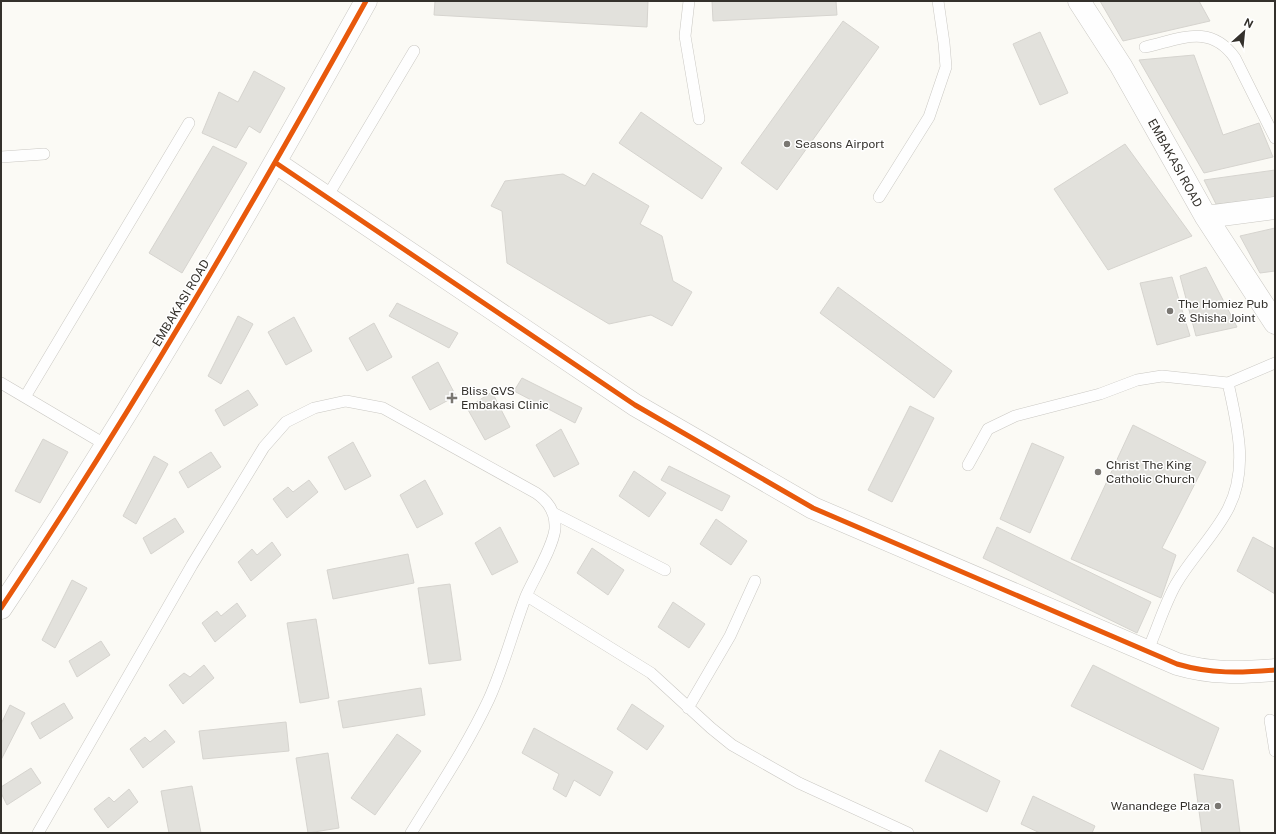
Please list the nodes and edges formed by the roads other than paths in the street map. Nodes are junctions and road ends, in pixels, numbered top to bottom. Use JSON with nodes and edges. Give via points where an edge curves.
{"nodes":[{"id":1,"x":366,"y":1,"type":"edge"},
{"id":2,"x":689,"y":1,"type":"edge"},
{"id":3,"x":938,"y":1,"type":"edge"},
{"id":4,"x":1079,"y":1,"type":"edge"},
{"id":5,"x":1145,"y":47,"type":"dead end"},
{"id":6,"x":414,"y":51,"type":"dead end"},
{"id":7,"x":699,"y":119,"type":"dead end"},
{"id":8,"x":189,"y":123,"type":"dead end"},
{"id":9,"x":1275,"y":138,"type":"edge"},
{"id":10,"x":44,"y":154,"type":"dead end"},
{"id":11,"x":1,"y":157,"type":"edge"},
{"id":12,"x":276,"y":163,"type":"junction"},
{"id":13,"x":327,"y":197,"type":"junction"},
{"id":14,"x":879,"y":197,"type":"dead end"},
{"id":15,"x":1275,"y":208,"type":"edge"},
{"id":16,"x":1206,"y":217,"type":"junction"},
{"id":17,"x":1275,"y":323,"type":"edge"},
{"id":18,"x":1275,"y":363,"type":"edge"},
{"id":19,"x":1228,"y":383,"type":"junction"},
{"id":20,"x":1,"y":384,"type":"edge"},
{"id":21,"x":25,"y":398,"type":"junction"},
{"id":22,"x":106,"y":445,"type":"junction"},
{"id":23,"x":968,"y":465,"type":"dead end"},
{"id":24,"x":553,"y":513,"type":"junction"},
{"id":25,"x":664,"y":570,"type":"dead end"},
{"id":26,"x":755,"y":581,"type":"dead end"},
{"id":27,"x":526,"y":596,"type":"junction"},
{"id":28,"x":1,"y":608,"type":"edge"},
{"id":29,"x":1147,"y":652,"type":"junction"},
{"id":30,"x":1275,"y":670,"type":"edge"},
{"id":31,"x":688,"y":708,"type":"junction"},
{"id":32,"x":1270,"y":720,"type":"dead end"},
{"id":33,"x":1275,"y":751,"type":"edge"},
{"id":34,"x":38,"y":833,"type":"edge"},
{"id":35,"x":410,"y":833,"type":"edge"},
{"id":36,"x":908,"y":833,"type":"edge"}],
"edges":[{"from":1,"to":12,"type":"street","name":"EMBAKASI ROAD"},
{"from":2,"to":7,"type":"lane","via":[[685,36]]},
{"from":3,"to":14,"type":"lane","via":[[946,67],[929,117]]},
{"from":4,"to":16,"type":"street","name":"EMBAKASI ROAD","via":[[1121,66]]},
{"from":5,"to":9,"type":"lane","via":[[1200,36],[1218,40],[1227,47],[1234,58]]},
{"from":6,"to":13,"type":"lane"},
{"from":8,"to":21,"type":"lane"},
{"from":10,"to":11,"type":"lane"},
{"from":12,"to":13,"type":"street"},
{"from":12,"to":22,"type":"street","name":"EMBAKASI ROAD"},
{"from":13,"to":29,"type":"street","via":[[635,405],[813,508]]},
{"from":15,"to":16,"type":"street"},
{"from":16,"to":17,"type":"street","name":"EMBAKASI ROAD"},
{"from":18,"to":19,"type":"lane"},
{"from":19,"to":23,"type":"lane","via":[[1162,376],[1137,380],[1100,394],[1015,416],[988,429]]},
{"from":19,"to":29,"type":"lane","via":[[1238,427],[1240,454],[1236,490],[1228,509],[1176,585]]},
{"from":20,"to":21,"type":"lane"},
{"from":21,"to":22,"type":"lane"},
{"from":22,"to":28,"type":"street","name":"EMBAKASI ROAD"},
{"from":24,"to":25,"type":"lane"},
{"from":24,"to":27,"type":"lane","via":[[555,529]]},
{"from":24,"to":34,"type":"lane","via":[[546,500],[536,493],[383,408],[346,401],[314,408],[286,422],[264,447],[192,565]]},
{"from":26,"to":31,"type":"lane","via":[[730,636]]},
{"from":27,"to":31,"type":"lane","via":[[634,661],[664,684]]},
{"from":27,"to":35,"type":"lane","via":[[489,698],[463,750]]},
{"from":29,"to":30,"type":"street","via":[[1177,664],[1218,673]]},
{"from":31,"to":36,"type":"lane","via":[[732,745],[799,783]]},
{"from":32,"to":33,"type":"lane"}]}
